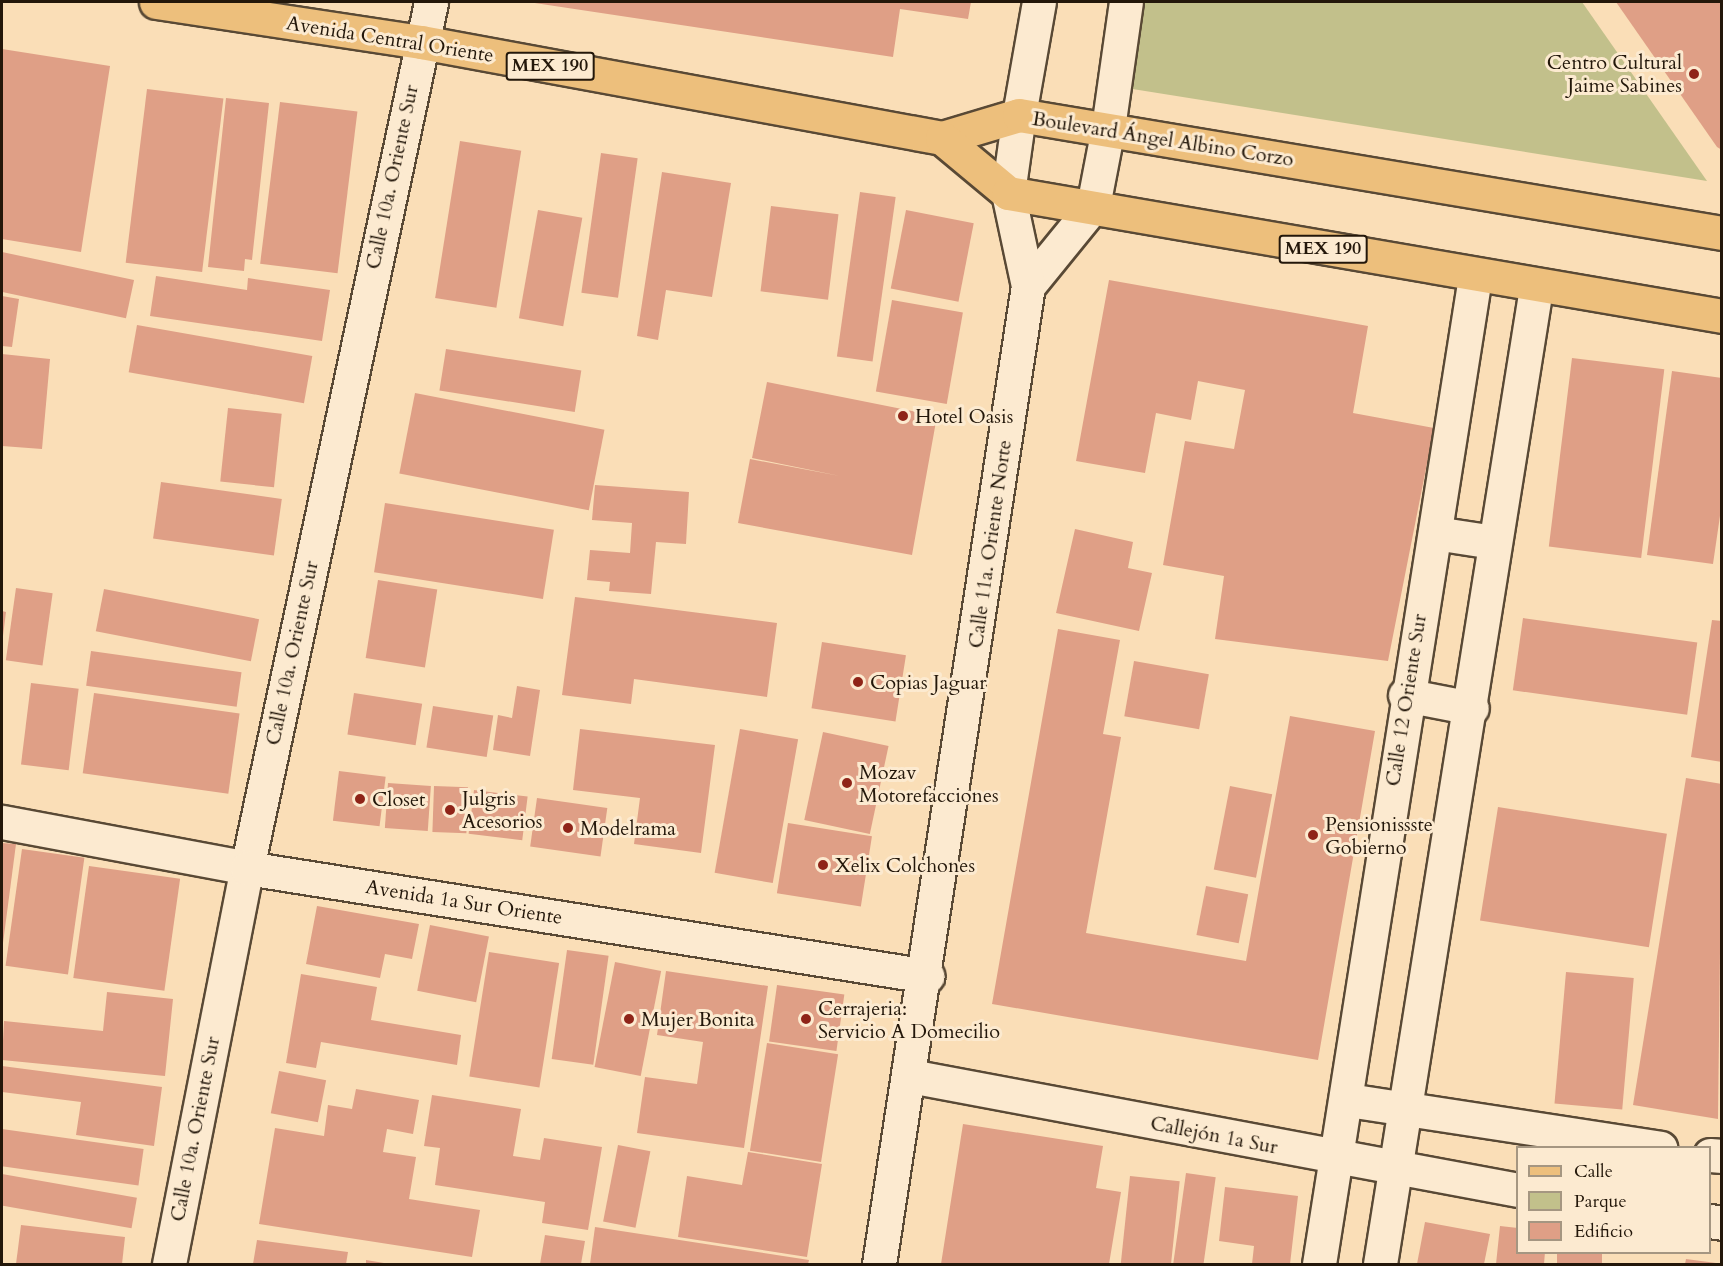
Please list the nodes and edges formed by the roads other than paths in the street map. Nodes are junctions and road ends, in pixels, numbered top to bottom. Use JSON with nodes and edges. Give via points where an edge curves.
{"nodes":[{"id":1,"x":156,"y":2,"type":"edge"},
{"id":2,"x":430,"y":2,"type":"edge"},
{"id":3,"x":1039,"y":2,"type":"edge"},
{"id":4,"x":1126,"y":2,"type":"edge"},
{"id":5,"x":421,"y":42,"type":"junction"},
{"id":6,"x":1019,"y":115,"type":"junction"},
{"id":7,"x":1108,"y":128,"type":"junction"},
{"id":8,"x":942,"y":138,"type":"junction"},
{"id":9,"x":1008,"y":193,"type":"junction"},
{"id":10,"x":1093,"y":206,"type":"junction"},
{"id":11,"x":1722,"y":233,"type":"edge"},
{"id":12,"x":1475,"y":278,"type":"junction"},
{"id":13,"x":1028,"y":286,"type":"junction"},
{"id":14,"x":1536,"y":288,"type":"junction"},
{"id":15,"x":1722,"y":316,"type":"edge"},
{"id":16,"x":1435,"y":533,"type":"junction"},
{"id":17,"x":1494,"y":542,"type":"junction"},
{"id":18,"x":1405,"y":695,"type":"junction"},
{"id":19,"x":1472,"y":708,"type":"junction"},
{"id":20,"x":2,"y":822,"type":"edge"},
{"id":21,"x":247,"y":868,"type":"junction"},
{"id":22,"x":927,"y":976,"type":"junction"},
{"id":23,"x":910,"y":1076,"type":"junction"},
{"id":24,"x":1348,"y":1100,"type":"junction"},
{"id":25,"x":1401,"y":1110,"type":"junction"},
{"id":26,"x":1646,"y":1146,"type":"edge"},
{"id":27,"x":1339,"y":1159,"type":"junction"},
{"id":28,"x":1394,"y":1170,"type":"junction"},
{"id":29,"x":1516,"y":1190,"type":"edge"},
{"id":30,"x":169,"y":1264,"type":"edge"},
{"id":31,"x":879,"y":1264,"type":"edge"},
{"id":32,"x":1319,"y":1264,"type":"edge"},
{"id":33,"x":1380,"y":1264,"type":"edge"}],
"edges":[{"from":1,"to":5,"type":"main road","name":"Avenida Central Oriente","number":"MEX 190"},
{"from":2,"to":5,"type":"street","name":"Calle 10a. Oriente Sur"},
{"from":3,"to":6,"type":"street"},
{"from":4,"to":7,"type":"street"},
{"from":5,"to":8,"type":"main road","name":"Avenida Central Oriente","number":"MEX 190"},
{"from":5,"to":21,"type":"street","name":"Calle 10a. Oriente Sur"},
{"from":6,"to":7,"type":"main road","name":"Boulevard Ángel Albino Corzo","number":"MEX 190"},
{"from":6,"to":8,"type":"main road","name":"Boulevard Ángel Albino Corzo","number":"MEX 190"},
{"from":6,"to":9,"type":"street"},
{"from":7,"to":10,"type":"street"},
{"from":7,"to":11,"type":"main road","name":"Boulevard Ángel Albino Corzo","number":"MEX 190"},
{"from":8,"to":9,"type":"main road","number":"MEX 190"},
{"from":9,"to":10,"type":"main road","number":"MEX 190"},
{"from":9,"to":13,"type":"street"},
{"from":10,"to":12,"type":"main road","number":"MEX 190"},
{"from":10,"to":13,"type":"street"},
{"from":12,"to":14,"type":"main road","number":"MEX 190"},
{"from":12,"to":16,"type":"street","name":"Calle 12 Oriente Sur"},
{"from":13,"to":22,"type":"street","name":"Calle 11a. Oriente Norte"},
{"from":14,"to":15,"type":"main road","number":"MEX 190"},
{"from":14,"to":17,"type":"street"},
{"from":16,"to":17,"type":"street"},
{"from":16,"to":18,"type":"street","name":"Calle 12 Oriente Sur"},
{"from":17,"to":19,"type":"street"},
{"from":18,"to":19,"type":"street"},
{"from":18,"to":24,"type":"street","name":"Calle 12 Oriente Sur"},
{"from":19,"to":25,"type":"street"},
{"from":20,"to":21,"type":"street","name":"Avenida 1a Sur Oriente"},
{"from":21,"to":22,"type":"street","name":"Avenida 1a Sur Oriente"},
{"from":21,"to":30,"type":"street","name":"Calle 10a. Oriente Sur"},
{"from":22,"to":23,"type":"street","name":"Calle 11a. Oriente Norte"},
{"from":23,"to":27,"type":"street","name":"Callejón 1a Sur"},
{"from":23,"to":31,"type":"street","name":"Calle 11a. Oriente Norte"},
{"from":24,"to":25,"type":"street"},
{"from":24,"to":27,"type":"street","name":"Calle 12 Oriente Sur"},
{"from":25,"to":26,"type":"street"},
{"from":25,"to":28,"type":"street"},
{"from":27,"to":28,"type":"street","name":"Callejón 1a Sur"},
{"from":27,"to":32,"type":"street","name":"Calle 12 Oriente Sur"},
{"from":28,"to":29,"type":"street","name":"Callejón 1a Sur"},
{"from":28,"to":33,"type":"street"}]}
